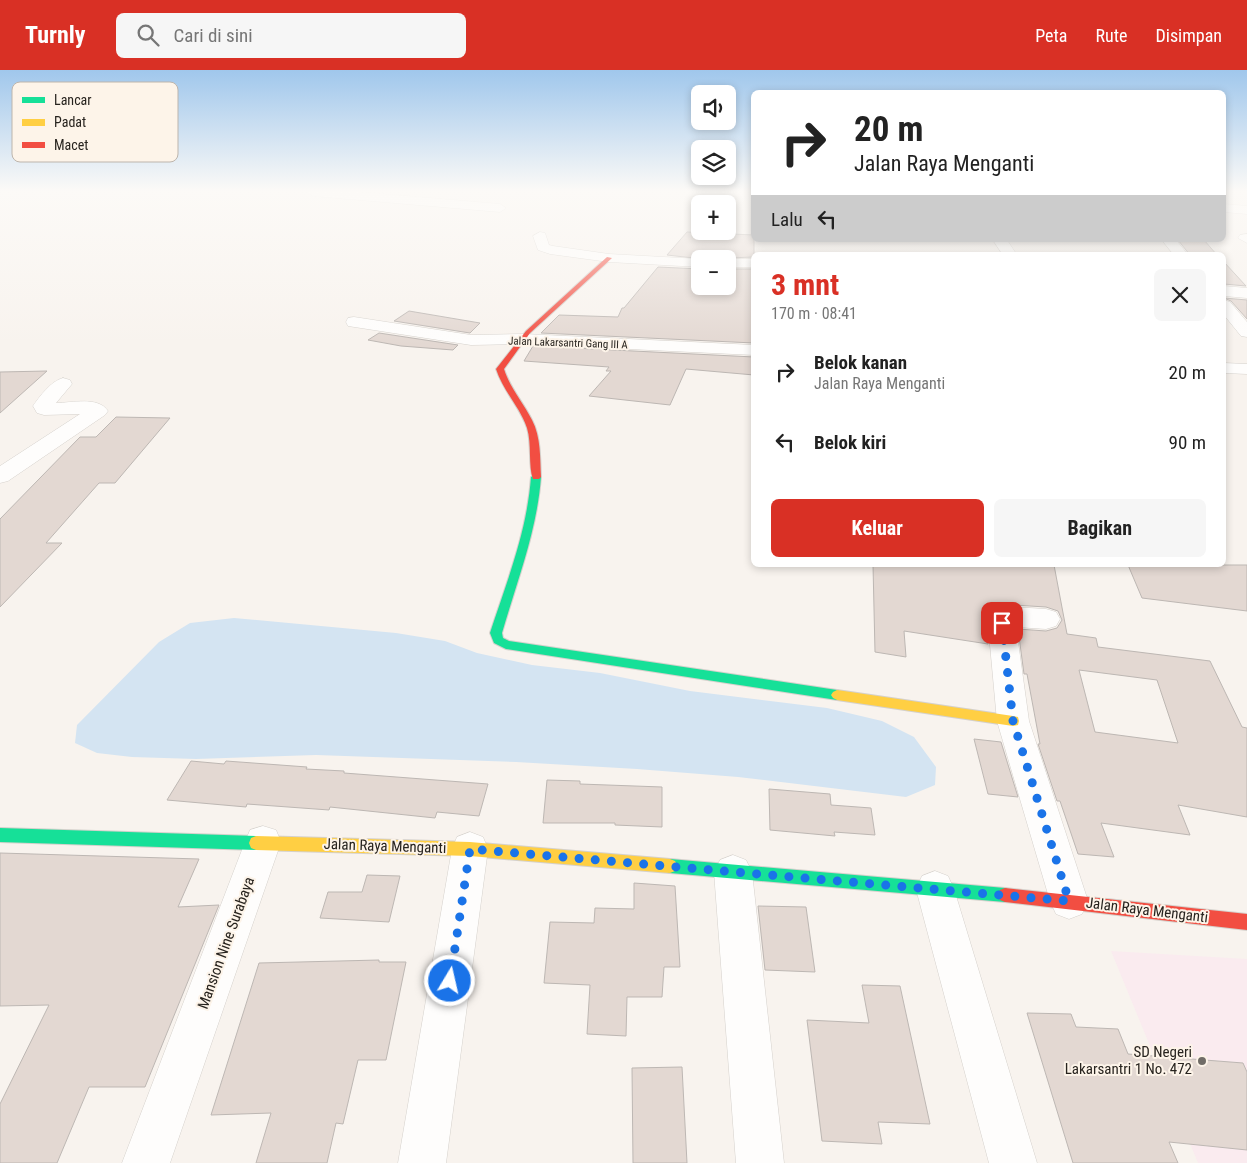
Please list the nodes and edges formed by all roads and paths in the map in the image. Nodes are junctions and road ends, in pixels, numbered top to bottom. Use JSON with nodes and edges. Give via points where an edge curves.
{"nodes":[{"id":1,"x":542,"y":243,"type":"edge"},
{"id":2,"x":609,"y":258,"type":"junction"},
{"id":3,"x":691,"y":263,"type":"edge"},
{"id":4,"x":736,"y":263,"type":"edge"},
{"id":5,"x":751,"y":263,"type":"edge"},
{"id":6,"x":1226,"y":291,"type":"edge"},
{"id":7,"x":1247,"y":293,"type":"edge"},
{"id":8,"x":1226,"y":307,"type":"edge"},
{"id":9,"x":354,"y":322,"type":"dead end"},
{"id":10,"x":1247,"y":332,"type":"edge"},
{"id":11,"x":524,"y":339,"type":"junction"},
{"id":12,"x":751,"y":350,"type":"edge"},
{"id":13,"x":1226,"y":368,"type":"edge"},
{"id":14,"x":1247,"y":369,"type":"edge"},
{"id":15,"x":63,"y":384,"type":"dead end"},
{"id":16,"x":0,"y":476,"type":"edge"},
{"id":17,"x":1046,"y":620,"type":"dead end"},
{"id":18,"x":1013,"y":721,"type":"junction"},
{"id":19,"x":0,"y":835,"type":"edge"},
{"id":20,"x":263,"y":842,"type":"junction"},
{"id":21,"x":470,"y":849,"type":"junction"},
{"id":22,"x":733,"y":872,"type":"junction"},
{"id":23,"x":936,"y":889,"type":"junction"},
{"id":24,"x":1069,"y":901,"type":"junction"},
{"id":25,"x":1247,"y":922,"type":"edge"},
{"id":26,"x":146,"y":1163,"type":"edge"},
{"id":27,"x":422,"y":1163,"type":"edge"},
{"id":28,"x":760,"y":1163,"type":"edge"},
{"id":29,"x":1013,"y":1163,"type":"edge"}],
"edges":[{"from":1,"to":2,"type":"street","via":[[550,250]]},
{"from":2,"to":3,"type":"street"},
{"from":2,"to":11,"type":"street"},
{"from":4,"to":5,"type":"street"},
{"from":6,"to":7,"type":"street"},
{"from":8,"to":10,"type":"street"},
{"from":9,"to":11,"type":"street","name":"Jalan Lakarsantri Gang III A","via":[[471,340]]},
{"from":11,"to":12,"type":"street","name":"Jalan Lakarsantri Gang III A"},
{"from":11,"to":18,"type":"street","via":[[500,368],[508,391],[528,418],[534,440],[534,508],[522,559],[496,633],[498,640],[506,645]]},
{"from":13,"to":14,"type":"street"},
{"from":15,"to":16,"type":"street","via":[[43,406],[44,409],[95,408],[98,411]]},
{"from":17,"to":18,"type":"street","via":[[1014,617],[1002,623]]},
{"from":18,"to":24,"type":"street"},
{"from":19,"to":20,"type":"street","name":"Jalan Raya Menganti"},
{"from":20,"to":21,"type":"street","name":"Jalan Raya Menganti"},
{"from":20,"to":26,"type":"street","name":"Mansion Nine Surabaya"},
{"from":21,"to":22,"type":"street","name":"Jalan Raya Menganti"},
{"from":21,"to":27,"type":"street"},
{"from":22,"to":23,"type":"street","name":"Jalan Raya Menganti"},
{"from":22,"to":28,"type":"street"},
{"from":23,"to":24,"type":"street","name":"Jalan Raya Menganti"},
{"from":23,"to":29,"type":"street"},
{"from":24,"to":25,"type":"street","name":"Jalan Raya Menganti"}]}
